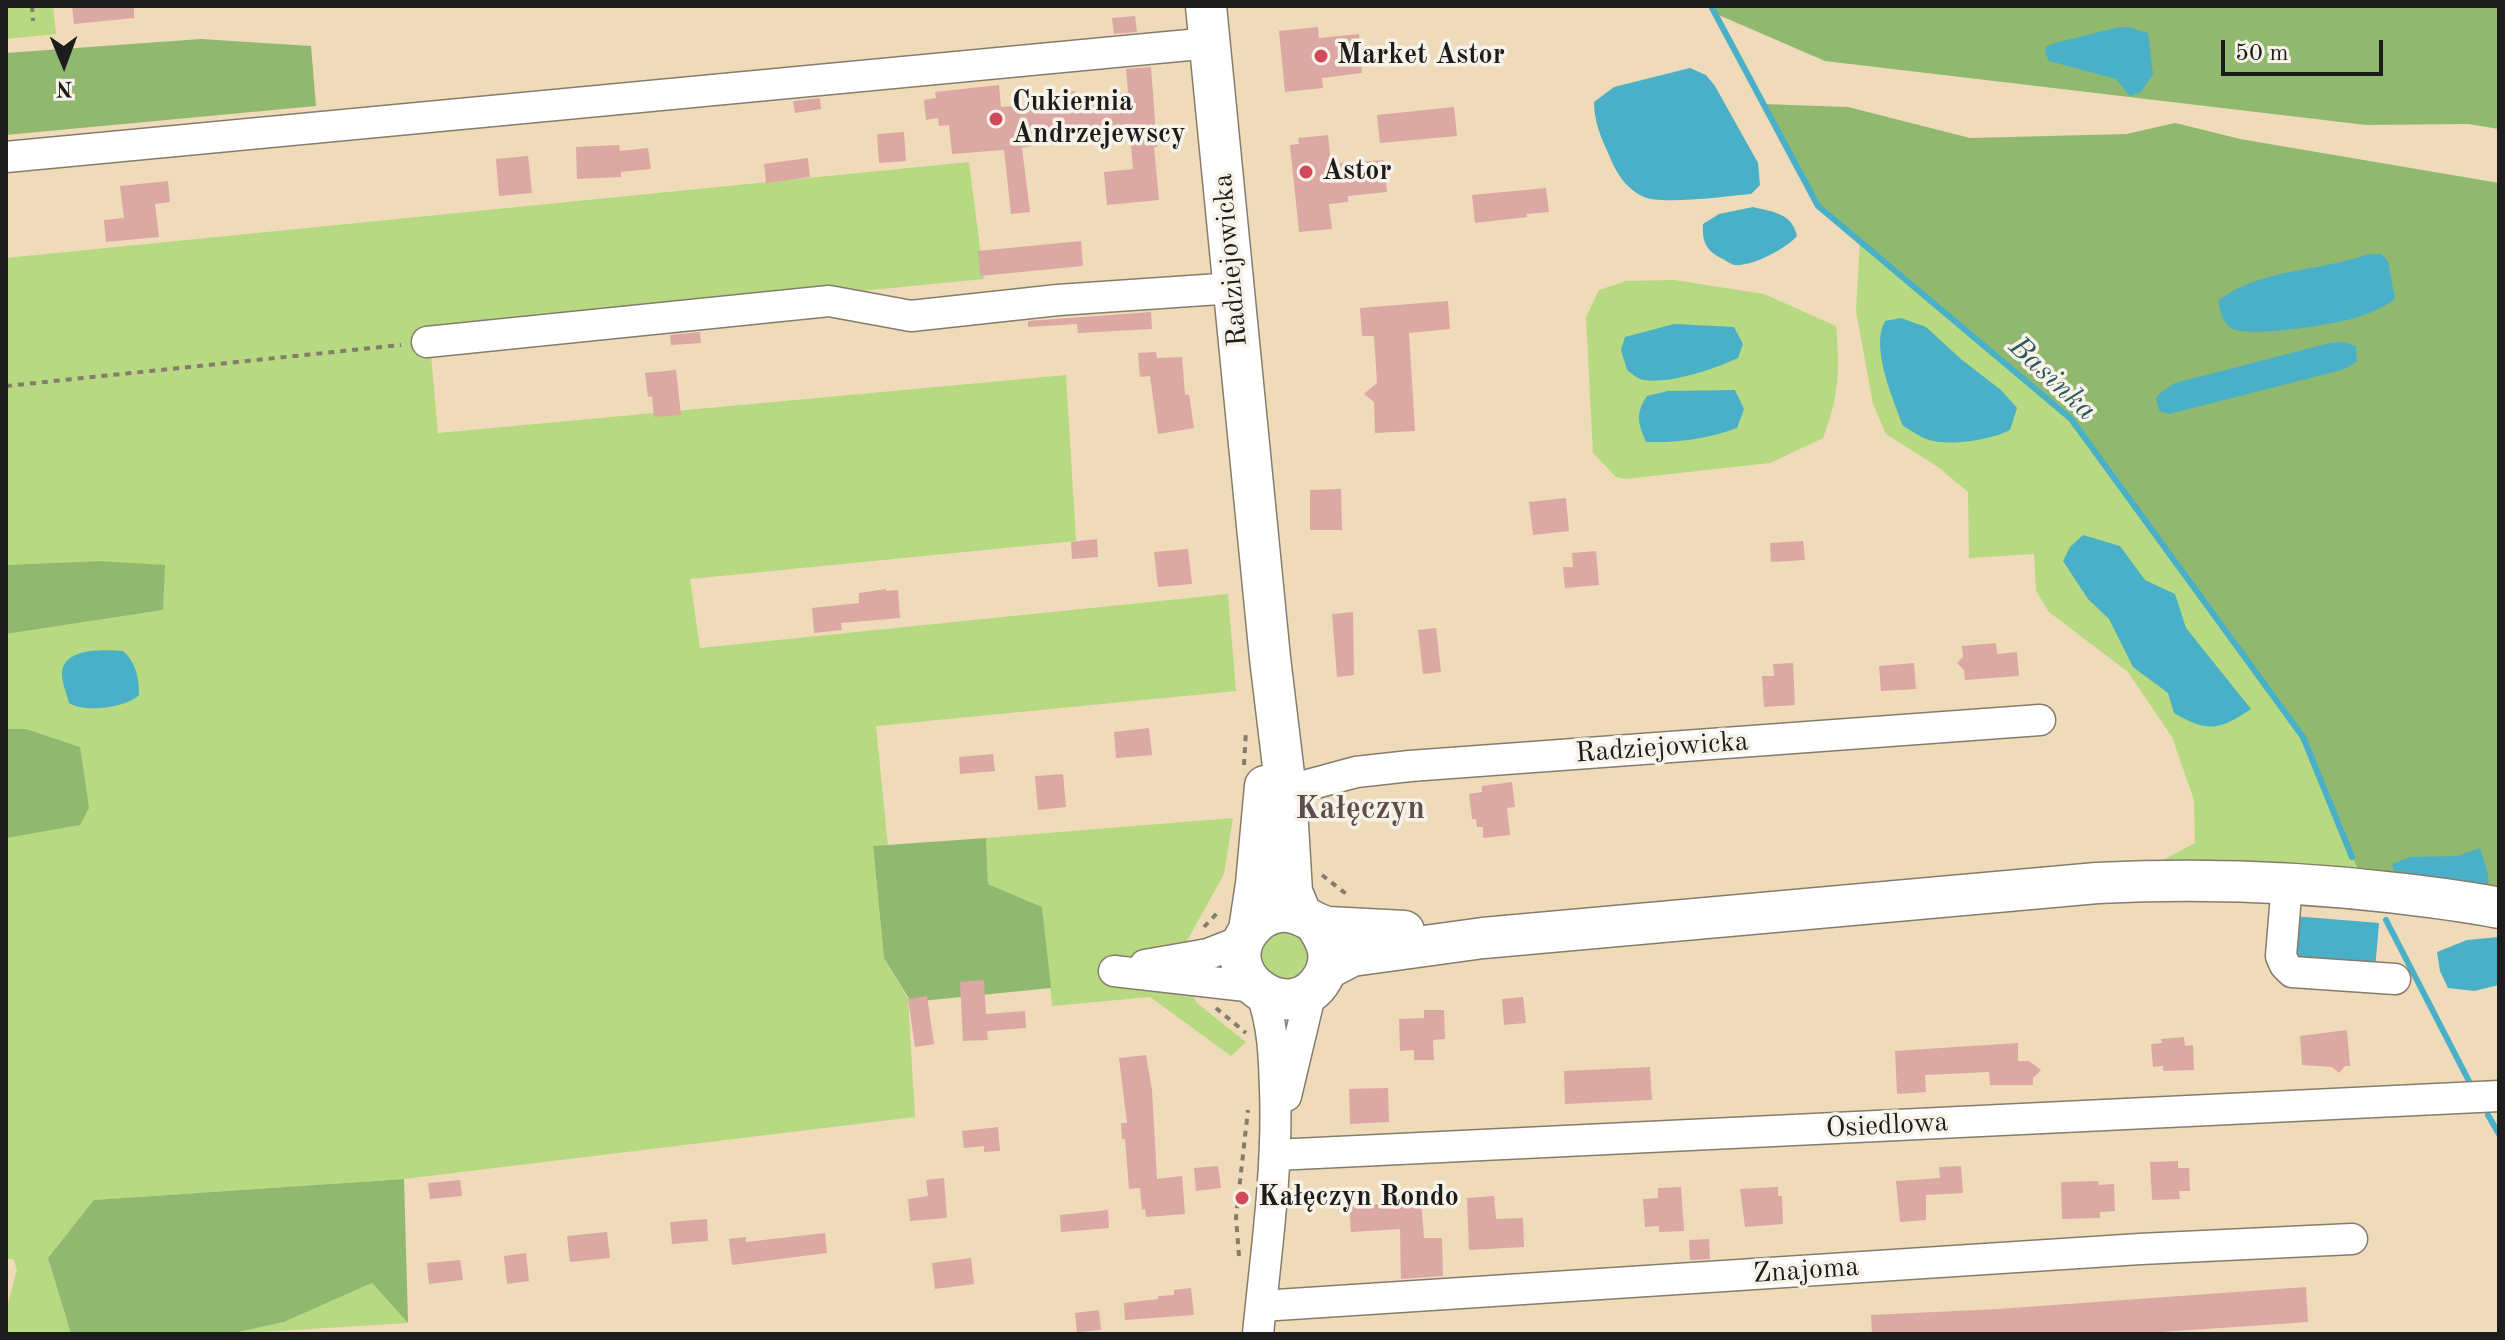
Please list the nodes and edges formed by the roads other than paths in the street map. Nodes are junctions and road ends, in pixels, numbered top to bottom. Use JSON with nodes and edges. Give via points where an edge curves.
{"nodes":[{"id":1,"x":1208,"y":25,"type":"edge"},
{"id":2,"x":6,"y":157,"type":"edge"},
{"id":3,"x":1234,"y":288,"type":"junction"},
{"id":4,"x":427,"y":342,"type":"road end"},
{"id":5,"x":1270,"y":658,"type":"junction"},
{"id":6,"x":2040,"y":720,"type":"dead end"},
{"id":7,"x":1286,"y":791,"type":"junction"},
{"id":8,"x":2287,"y":883,"type":"junction"},
{"id":9,"x":2499,"y":908,"type":"edge"},
{"id":10,"x":1309,"y":920,"type":"junction"},
{"id":11,"x":1240,"y":924,"type":"junction"},
{"id":12,"x":1420,"y":931,"type":"junction"},
{"id":13,"x":1483,"y":938,"type":"junction"},
{"id":14,"x":2395,"y":979,"type":"dead end"},
{"id":15,"x":1319,"y":980,"type":"junction"},
{"id":16,"x":1258,"y":990,"type":"junction"},
{"id":17,"x":2499,"y":1096,"type":"edge"},
{"id":18,"x":1276,"y":1144,"type":"junction"},
{"id":19,"x":2352,"y":1239,"type":"dead end"},
{"id":20,"x":1260,"y":1320,"type":"edge"}],
"edges":[{"from":1,"to":2,"type":"street"},
{"from":1,"to":3,"type":"main road","name":"Radziejowicka"},
{"from":3,"to":4,"type":"street","via":[[911,316],[829,301]]},
{"from":3,"to":5,"type":"main road","name":"Radziejowicka"},
{"from":5,"to":7,"type":"main road","name":"Radziejowicka"},
{"from":5,"to":11,"type":"main road","name":"Radziejowicka","via":[[1256,884]]},
{"from":6,"to":7,"type":"street","name":"Radziejowicka","via":[[1410,766],[1356,772]]},
{"from":7,"to":10,"type":"main road","name":"Radziejowicka","via":[[1292,892]]},
{"from":7,"to":12,"type":"main road","via":[[1303,868],[1317,894],[1354,916]]},
{"from":8,"to":9,"type":"main road"},
{"from":8,"to":13,"type":"main road","via":[[2162,880],[2029,887]]},
{"from":8,"to":14,"type":"street","via":[[2281,956],[2292,972]]},
{"from":10,"to":11,"type":"main road","via":[[1287,912]]},
{"from":10,"to":12,"type":"main road"},
{"from":10,"to":15,"type":"main road","via":[[1325,938],[1329,953]]},
{"from":11,"to":16,"type":"main road","via":[[1244,970]]},
{"from":11,"to":16,"type":"street","via":[[1228,948],[1195,968]]},
{"from":12,"to":13,"type":"main road"},
{"from":13,"to":15,"type":"main road","via":[[1352,956]]},
{"from":15,"to":16,"type":"main road","via":[[1286,999]]},
{"from":15,"to":18,"type":"street"},
{"from":16,"to":18,"type":"street","via":[[1270,1017],[1273,1042]]},
{"from":17,"to":18,"type":"street","name":"Osiedlowa"},
{"from":18,"to":20,"type":"street"},
{"from":19,"to":20,"type":"street","name":"Znajoma","via":[[2140,1249]]}]}
